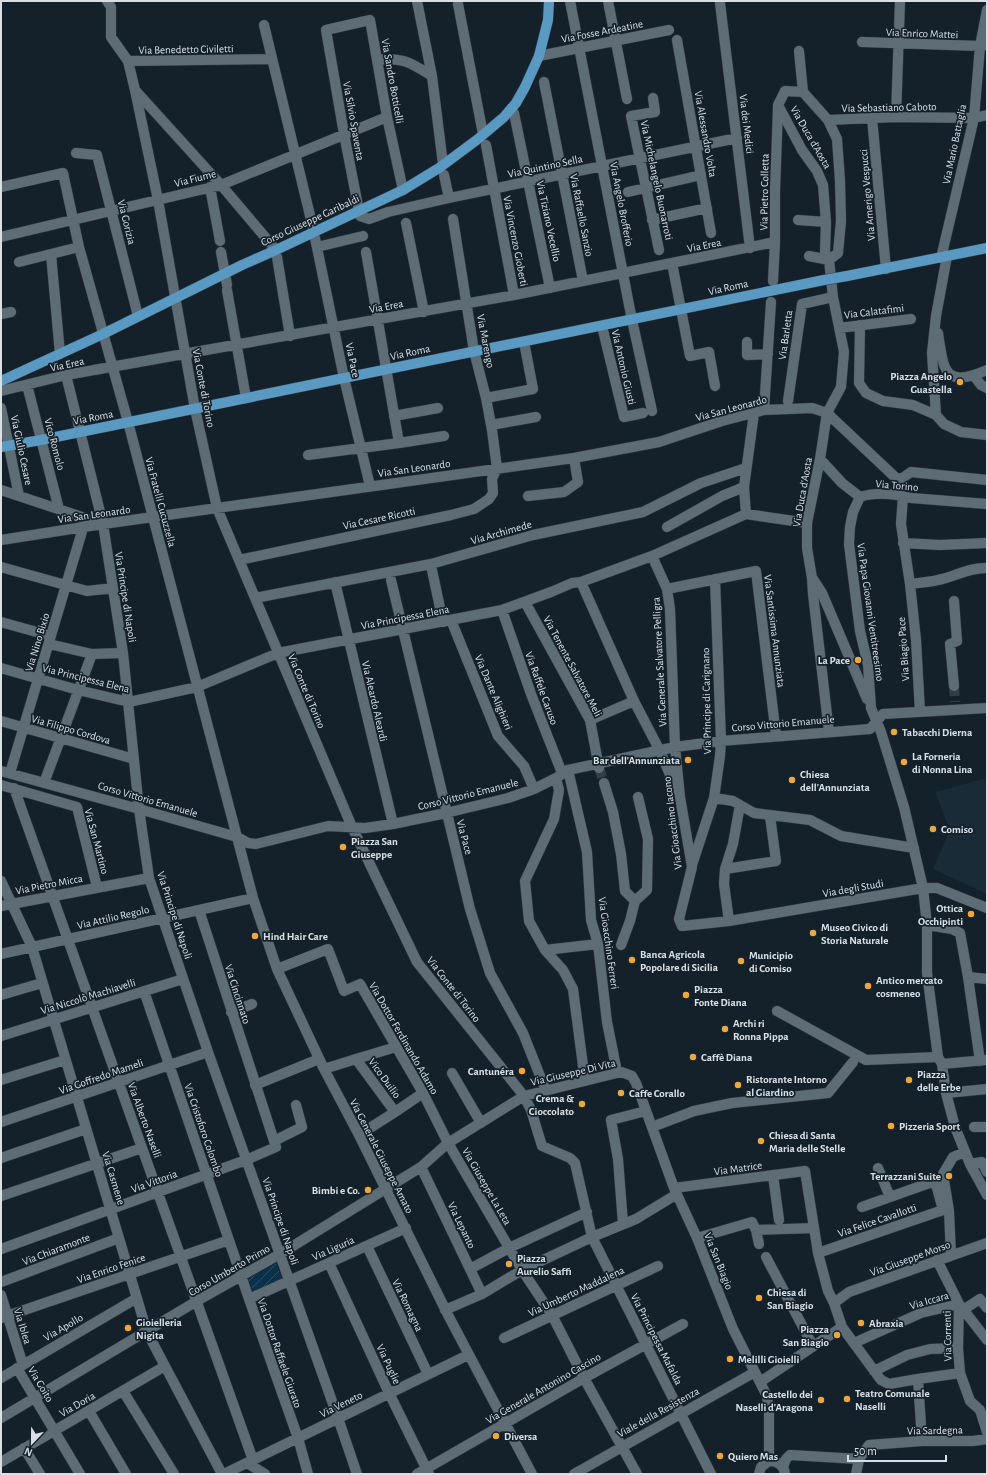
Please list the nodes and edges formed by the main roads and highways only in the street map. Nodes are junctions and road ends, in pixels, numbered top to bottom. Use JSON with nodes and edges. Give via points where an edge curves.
{"nodes":[{"id":1,"x":549,"y":1,"type":"edge"},
{"id":2,"x":987,"y":248,"type":"edge"},
{"id":3,"x":1,"y":381,"type":"edge"},
{"id":4,"x":5,"y":446,"type":"edge"}],
"edges":[{"from":1,"to":3,"type":"main road","name":"Corso Giuseppe Garibaldi","via":[[548,20],[539,56],[516,103],[504,117],[444,170],[315,239],[225,274]]},
{"from":2,"to":4,"type":"main road","name":"Via Roma","bridge":true}]}
